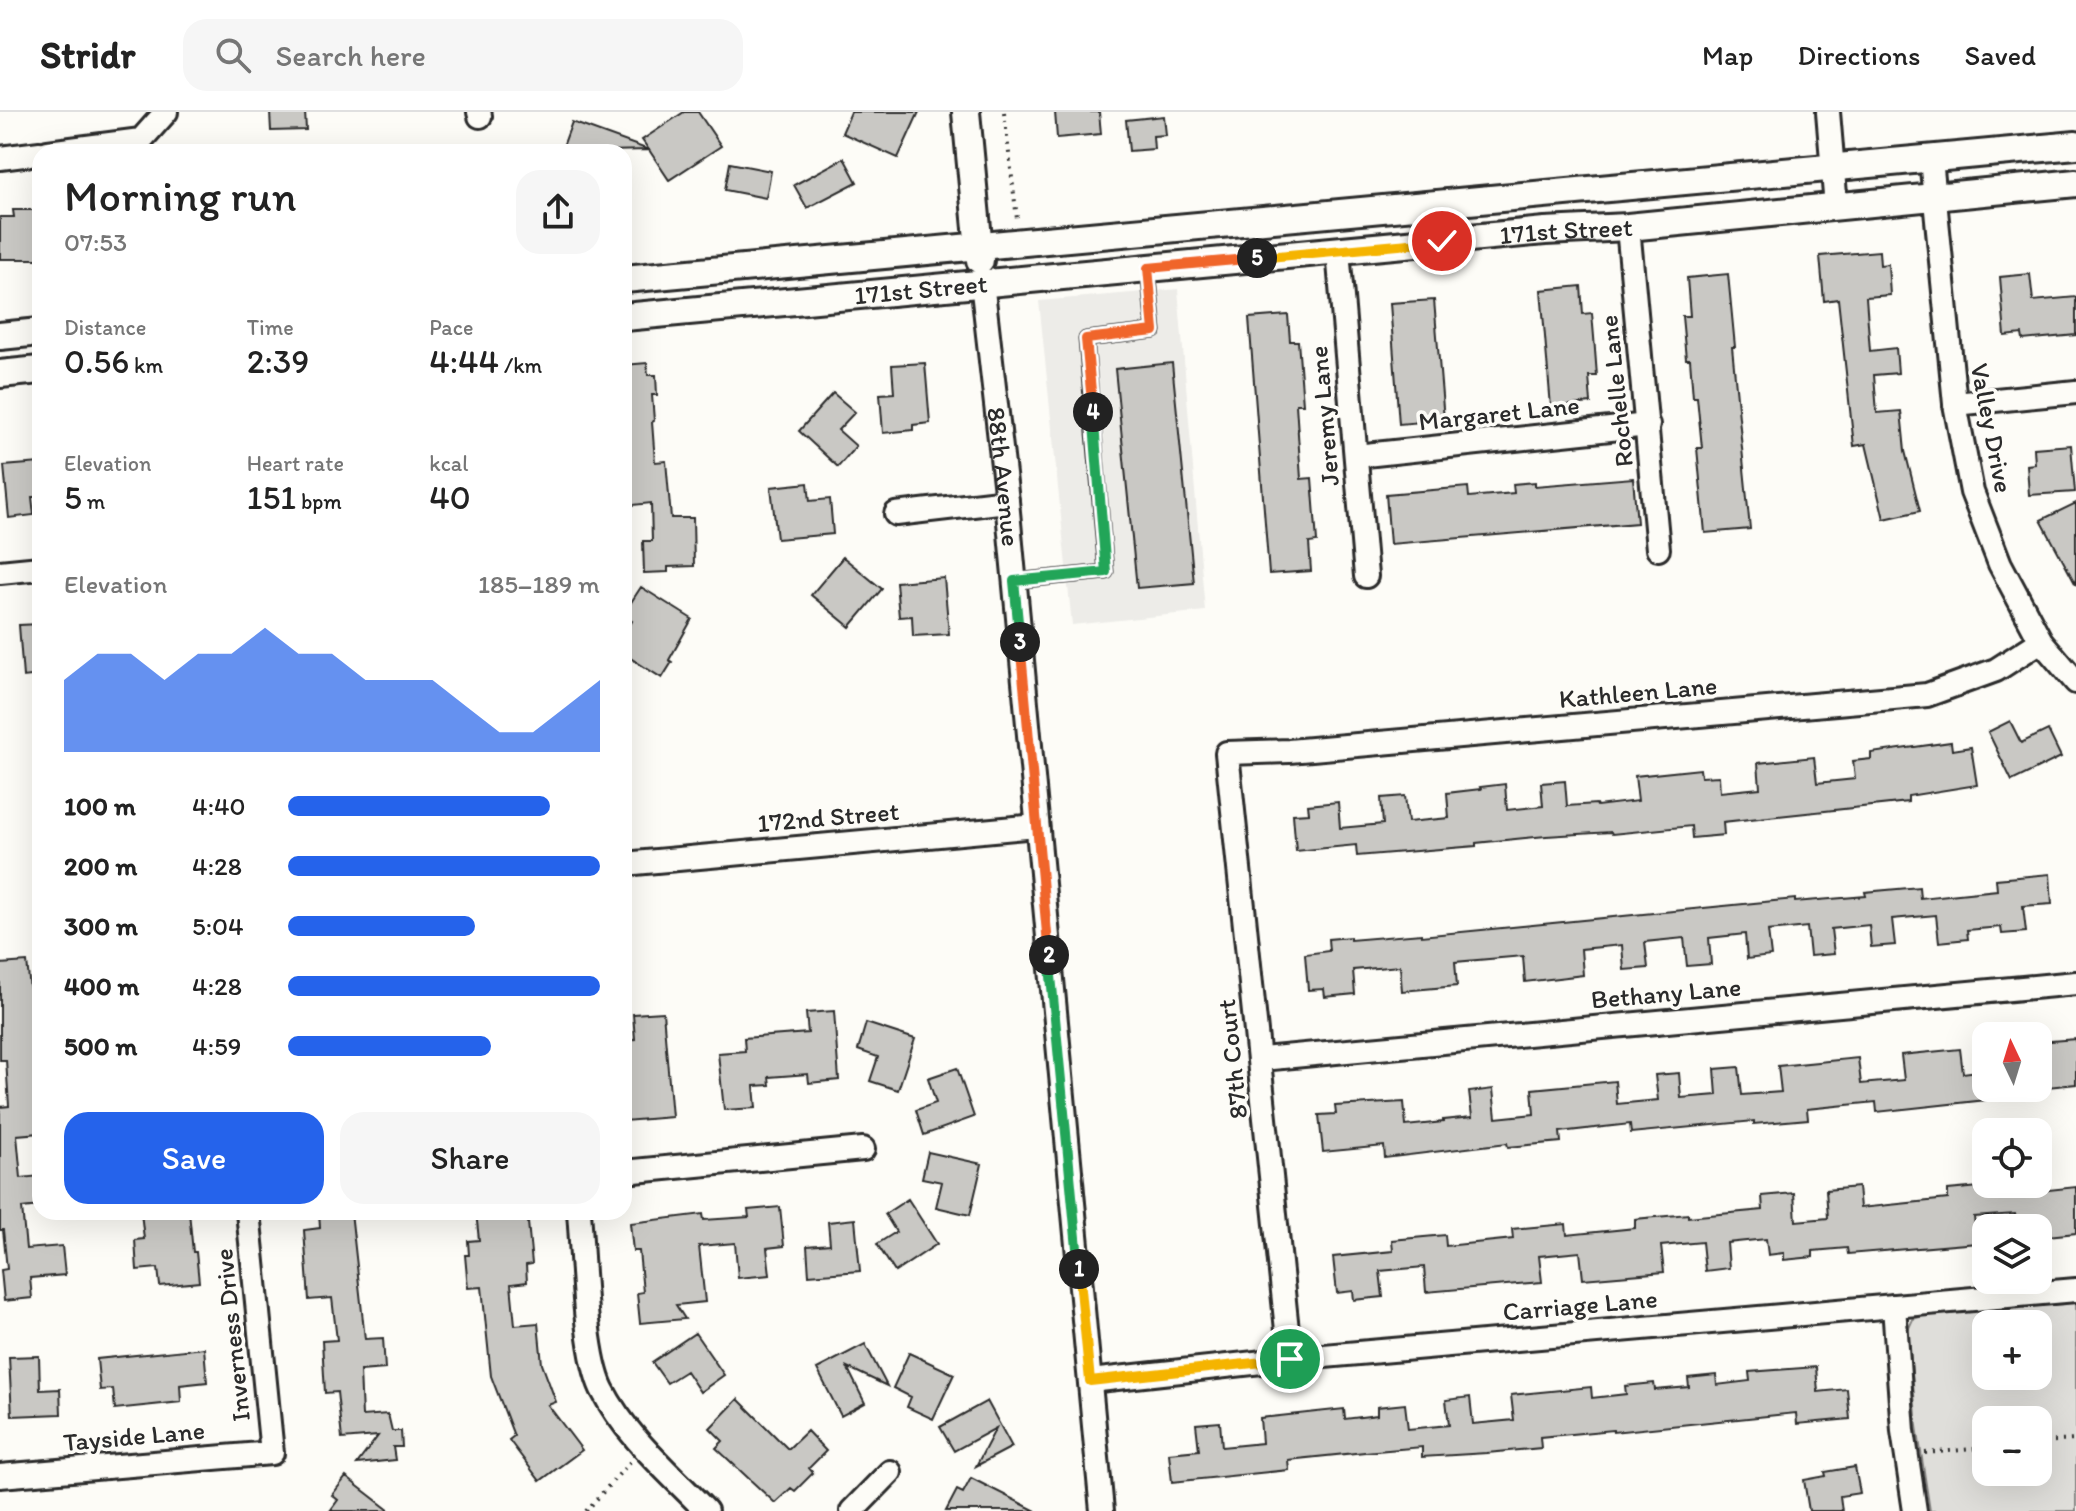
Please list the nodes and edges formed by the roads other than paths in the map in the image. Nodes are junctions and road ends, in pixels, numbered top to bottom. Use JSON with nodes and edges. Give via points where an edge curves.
{"nodes":[{"id":1,"x":166,"y":112,"type":"edge"},
{"id":2,"x":966,"y":112,"type":"edge"},
{"id":3,"x":1828,"y":112,"type":"edge"},
{"id":4,"x":110,"y":144,"type":"edge"},
{"id":5,"x":2076,"y":145,"type":"edge"},
{"id":6,"x":32,"y":154,"type":"edge"},
{"id":7,"x":0,"y":158,"type":"edge"},
{"id":8,"x":1931,"y":159,"type":"junction"},
{"id":9,"x":1833,"y":168,"type":"junction"},
{"id":10,"x":2076,"y":183,"type":"edge"},
{"id":11,"x":1935,"y":198,"type":"junction"},
{"id":12,"x":1836,"y":207,"type":"junction"},
{"id":13,"x":1628,"y":227,"type":"junction"},
{"id":14,"x":979,"y":246,"type":"junction"},
{"id":15,"x":1338,"y":251,"type":"junction"},
{"id":16,"x":1148,"y":268,"type":"junction"},
{"id":17,"x":632,"y":278,"type":"edge"},
{"id":18,"x":982,"y":282,"type":"junction"},
{"id":19,"x":632,"y":316,"type":"edge"},
{"id":20,"x":32,"y":333,"type":"edge"},
{"id":21,"x":0,"y":336,"type":"edge"},
{"id":22,"x":32,"y":371,"type":"edge"},
{"id":23,"x":0,"y":374,"type":"edge"},
{"id":24,"x":2076,"y":392,"type":"edge"},
{"id":25,"x":1955,"y":404,"type":"junction"},
{"id":26,"x":1648,"y":425,"type":"junction"},
{"id":27,"x":1356,"y":456,"type":"junction"},
{"id":28,"x":1007,"y":501,"type":"junction"},
{"id":29,"x":896,"y":514,"type":"dead end"},
{"id":30,"x":1658,"y":549,"type":"dead end"},
{"id":31,"x":32,"y":569,"type":"edge"},
{"id":32,"x":0,"y":572,"type":"edge"},
{"id":33,"x":1366,"y":576,"type":"dead end"},
{"id":34,"x":1014,"y":581,"type":"junction"},
{"id":35,"x":2041,"y":641,"type":"junction"},
{"id":36,"x":2076,"y":682,"type":"edge"},
{"id":37,"x":1227,"y":753,"type":"joint"},
{"id":38,"x":1037,"y":826,"type":"junction"},
{"id":39,"x":632,"y":863,"type":"edge"},
{"id":40,"x":2076,"y":983,"type":"edge"},
{"id":41,"x":1261,"y":1059,"type":"junction"},
{"id":42,"x":863,"y":1149,"type":"dead end"},
{"id":43,"x":632,"y":1171,"type":"edge"},
{"id":44,"x":249,"y":1220,"type":"edge"},
{"id":45,"x":580,"y":1220,"type":"edge"},
{"id":46,"x":2076,"y":1290,"type":"edge"},
{"id":47,"x":1894,"y":1306,"type":"junction"},
{"id":48,"x":1290,"y":1359,"type":"junction"},
{"id":49,"x":1090,"y":1381,"type":"junction"},
{"id":50,"x":272,"y":1453,"type":"joint"},
{"id":51,"x":890,"y":1472,"type":"dead end"},
{"id":52,"x":0,"y":1476,"type":"edge"},
{"id":53,"x":706,"y":1511,"type":"edge"},
{"id":54,"x":852,"y":1511,"type":"edge"},
{"id":55,"x":1102,"y":1511,"type":"edge"},
{"id":56,"x":1915,"y":1511,"type":"edge"}],
"edges":[{"from":1,"to":4,"type":"street","via":[[141,140]]},
{"from":2,"to":14,"type":"street","name":"88th Avenue"},
{"from":3,"to":9,"type":"street"},
{"from":5,"to":8,"type":"street","name":"171st Street"},
{"from":6,"to":7,"type":"street"},
{"from":8,"to":9,"type":"street","name":"171st Street"},
{"from":8,"to":11,"type":"street","name":"Valley Drive"},
{"from":9,"to":12,"type":"street"},
{"from":9,"to":14,"type":"street","name":"171st Street"},
{"from":10,"to":11,"type":"street","name":"171st Street"},
{"from":11,"to":12,"type":"street","name":"171st Street"},
{"from":11,"to":25,"type":"street","name":"Valley Drive"},
{"from":12,"to":13,"type":"street","name":"171st Street"},
{"from":13,"to":15,"type":"street","name":"171st Street"},
{"from":13,"to":26,"type":"street","name":"Rochelle Lane"},
{"from":14,"to":17,"type":"street","name":"171st Street"},
{"from":14,"to":18,"type":"street","name":"88th Avenue"},
{"from":15,"to":16,"type":"street","name":"171st Street"},
{"from":15,"to":27,"type":"street","name":"Jeremy Lane"},
{"from":16,"to":18,"type":"street","name":"171st Street"},
{"from":16,"to":34,"type":"lane","via":[[1154,331],[1086,339],[1106,572]]},
{"from":18,"to":19,"type":"street","name":"171st Street"},
{"from":18,"to":28,"type":"street","name":"88th Avenue"},
{"from":20,"to":21,"type":"street"},
{"from":22,"to":23,"type":"street"},
{"from":24,"to":25,"type":"street"},
{"from":25,"to":35,"type":"street","name":"Valley Drive","via":[[1972,492],[2000,564]]},
{"from":26,"to":27,"type":"street","name":"Margaret Lane"},
{"from":26,"to":30,"type":"street","name":"Rochelle Lane"},
{"from":27,"to":33,"type":"street","name":"Jeremy Lane"},
{"from":28,"to":29,"type":"street"},
{"from":28,"to":34,"type":"street","name":"88th Avenue"},
{"from":31,"to":32,"type":"street"},
{"from":34,"to":38,"type":"street","name":"88th Avenue"},
{"from":35,"to":36,"type":"street","name":"Valley Drive"},
{"from":35,"to":37,"type":"street","name":"Kathleen Lane","via":[[1996,670],[1927,695]]},
{"from":37,"to":41,"type":"street","name":"87th Court"},
{"from":38,"to":39,"type":"street","name":"172nd Street"},
{"from":38,"to":49,"type":"street","name":"88th Avenue"},
{"from":40,"to":41,"type":"street","name":"Bethany Lane"},
{"from":41,"to":48,"type":"street","name":"87th Court"},
{"from":42,"to":43,"type":"street"},
{"from":44,"to":50,"type":"street","name":"Inverness Drive"},
{"from":45,"to":53,"type":"street","via":[[591,1346],[601,1387],[626,1428]]},
{"from":46,"to":47,"type":"street","name":"Carriage Lane"},
{"from":47,"to":48,"type":"street","name":"Carriage Lane"},
{"from":47,"to":56,"type":"street"},
{"from":48,"to":49,"type":"street","name":"Carriage Lane"},
{"from":49,"to":55,"type":"street","name":"88th Avenue"},
{"from":50,"to":52,"type":"street","name":"Tayside Lane"},
{"from":51,"to":54,"type":"street"}]}
